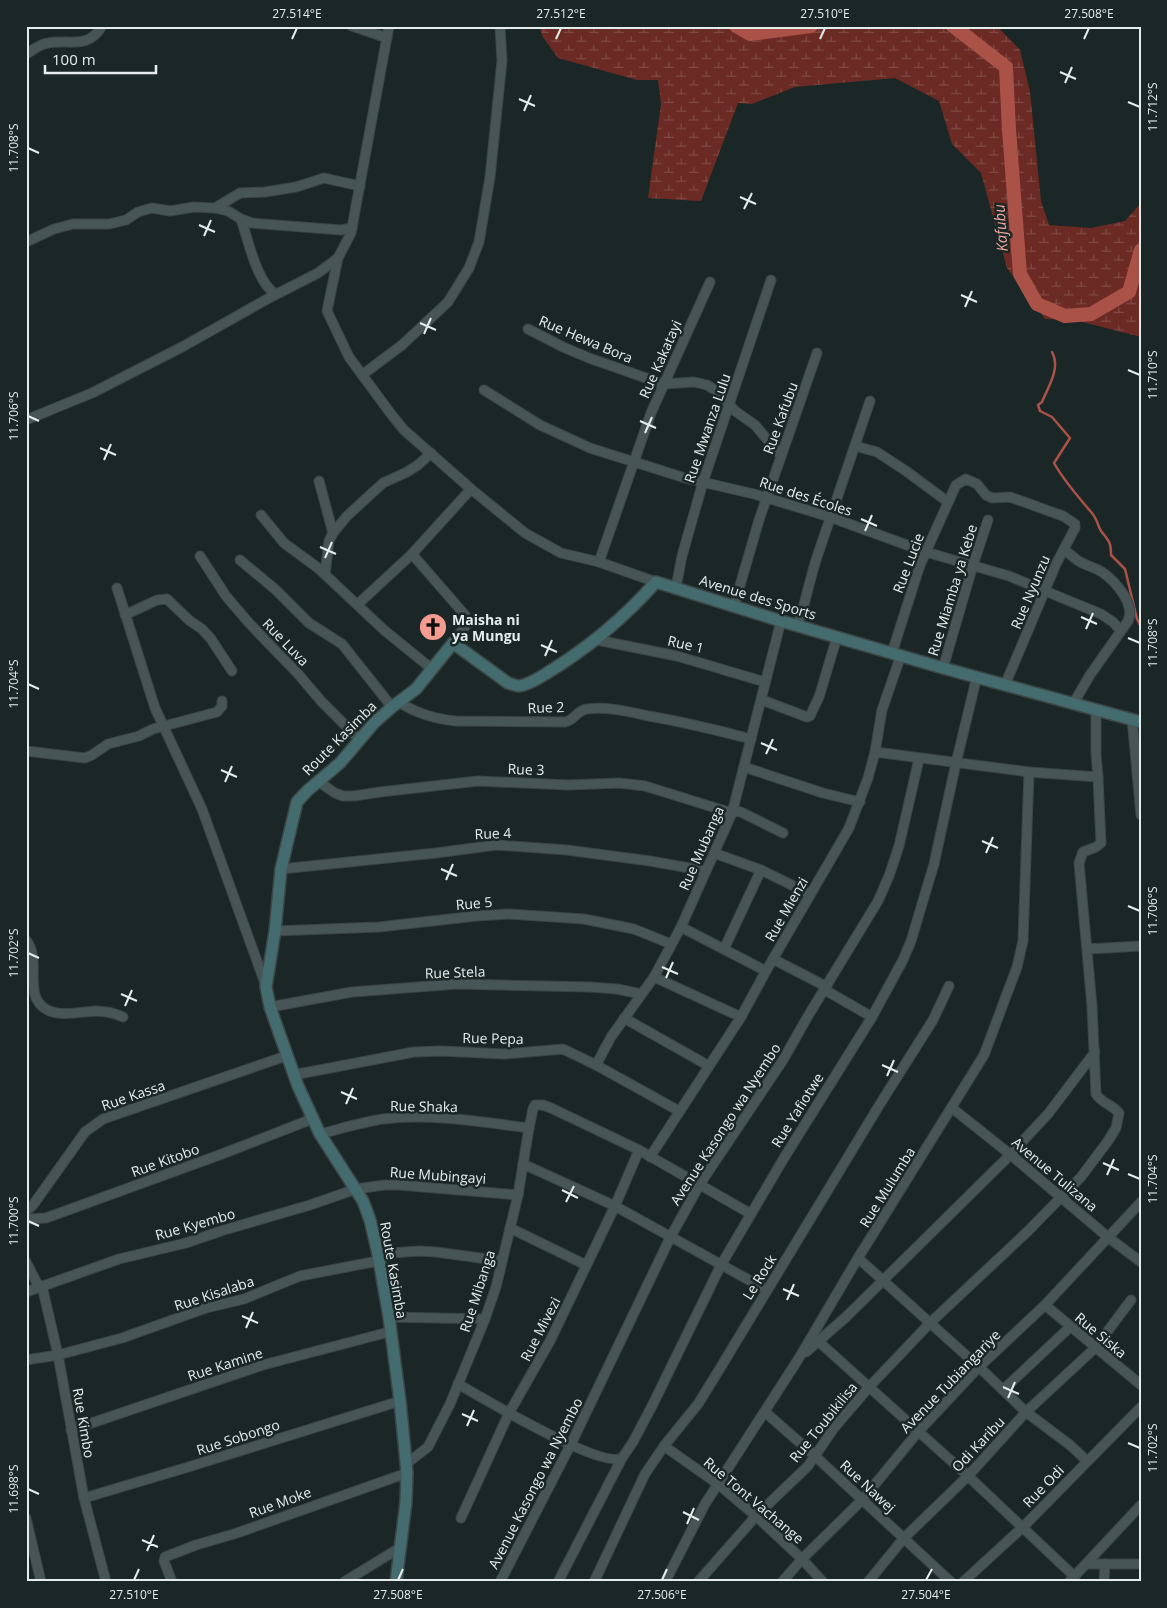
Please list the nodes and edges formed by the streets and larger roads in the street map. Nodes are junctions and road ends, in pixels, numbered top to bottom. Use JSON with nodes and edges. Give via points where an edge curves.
{"nodes":[{"id":1,"x":102,"y":26,"type":"edge"},
{"id":2,"x":352,"y":26,"type":"edge"},
{"id":3,"x":389,"y":26,"type":"edge"},
{"id":4,"x":500,"y":26,"type":"edge"},
{"id":5,"x":387,"y":38,"type":"junction"},
{"id":6,"x":26,"y":54,"type":"edge"},
{"id":7,"x":360,"y":186,"type":"junction"},
{"id":8,"x":215,"y":208,"type":"junction"},
{"id":9,"x":241,"y":219,"type":"junction"},
{"id":10,"x":352,"y":228,"type":"junction"},
{"id":11,"x":26,"y":242,"type":"edge"},
{"id":12,"x":338,"y":258,"type":"junction"},
{"id":13,"x":771,"y":280,"type":"dead end"},
{"id":14,"x":710,"y":282,"type":"dead end"},
{"id":15,"x":276,"y":294,"type":"junction"},
{"id":16,"x":528,"y":329,"type":"dead end"},
{"id":17,"x":817,"y":353,"type":"dead end"},
{"id":18,"x":362,"y":375,"type":"junction"},
{"id":19,"x":663,"y":384,"type":"junction"},
{"id":20,"x":484,"y":390,"type":"dead end"},
{"id":21,"x":870,"y":401,"type":"dead end"},
{"id":22,"x":730,"y":406,"type":"junction"},
{"id":23,"x":26,"y":420,"type":"edge"},
{"id":24,"x":855,"y":446,"type":"junction"},
{"id":25,"x":431,"y":453,"type":"junction"},
{"id":26,"x":781,"y":456,"type":"junction"},
{"id":27,"x":635,"y":463,"type":"junction"},
{"id":28,"x":319,"y":481,"type":"dead end"},
{"id":29,"x":703,"y":482,"type":"junction"},
{"id":30,"x":471,"y":489,"type":"junction"},
{"id":31,"x":766,"y":498,"type":"junction"},
{"id":32,"x":948,"y":502,"type":"junction"},
{"id":33,"x":260,"y":515,"type":"dead end"},
{"id":34,"x":1063,"y":516,"type":"joint"},
{"id":35,"x":830,"y":517,"type":"junction"},
{"id":36,"x":988,"y":520,"type":"dead end"},
{"id":37,"x":333,"y":533,"type":"junction"},
{"id":38,"x":1064,"y":550,"type":"junction"},
{"id":39,"x":926,"y":552,"type":"junction"},
{"id":40,"x":412,"y":554,"type":"junction"},
{"id":41,"x":200,"y":556,"type":"dead end"},
{"id":42,"x":240,"y":560,"type":"dead end"},
{"id":43,"x":599,"y":562,"type":"junction"},
{"id":44,"x":973,"y":565,"type":"junction"},
{"id":45,"x":325,"y":574,"type":"junction"},
{"id":46,"x":656,"y":582,"type":"junction"},
{"id":47,"x":117,"y":588,"type":"dead end"},
{"id":48,"x":676,"y":588,"type":"junction"},
{"id":49,"x":1045,"y":590,"type":"junction"},
{"id":50,"x":358,"y":604,"type":"junction"},
{"id":51,"x":734,"y":606,"type":"junction"},
{"id":52,"x":125,"y":615,"type":"junction"},
{"id":53,"x":780,"y":621,"type":"junction"},
{"id":54,"x":798,"y":625,"type":"junction"},
{"id":55,"x":1120,"y":630,"type":"junction"},
{"id":56,"x":837,"y":636,"type":"junction"},
{"id":57,"x":597,"y":640,"type":"junction"},
{"id":58,"x":453,"y":643,"type":"junction"},
{"id":59,"x":896,"y":654,"type":"junction"},
{"id":60,"x":943,"y":668,"type":"junction"},
{"id":61,"x":432,"y":669,"type":"junction"},
{"id":62,"x":232,"y":671,"type":"dead end"},
{"id":63,"x":977,"y":676,"type":"junction"},
{"id":64,"x":766,"y":682,"type":"junction"},
{"id":65,"x":1005,"y":685,"type":"junction"},
{"id":66,"x":762,"y":700,"type":"junction"},
{"id":67,"x":222,"y":701,"type":"dead end"},
{"id":68,"x":396,"y":704,"type":"junction"},
{"id":69,"x":1073,"y":704,"type":"junction"},
{"id":70,"x":1096,"y":710,"type":"junction"},
{"id":71,"x":1136,"y":721,"type":"edge"},
{"id":72,"x":163,"y":727,"type":"junction"},
{"id":73,"x":751,"y":739,"type":"junction"},
{"id":74,"x":360,"y":740,"type":"junction"},
{"id":75,"x":26,"y":750,"type":"edge"},
{"id":76,"x":875,"y":752,"type":"junction"},
{"id":77,"x":919,"y":759,"type":"junction"},
{"id":78,"x":956,"y":763,"type":"junction"},
{"id":79,"x":744,"y":767,"type":"junction"},
{"id":80,"x":1029,"y":772,"type":"junction"},
{"id":81,"x":1098,"y":777,"type":"junction"},
{"id":82,"x":319,"y":782,"type":"junction"},
{"id":83,"x":860,"y":802,"type":"junction"},
{"id":84,"x":732,"y":812,"type":"junction"},
{"id":85,"x":1141,"y":815,"type":"edge"},
{"id":86,"x":783,"y":834,"type":"dead end"},
{"id":87,"x":714,"y":853,"type":"junction"},
{"id":88,"x":281,"y":869,"type":"junction"},
{"id":89,"x":761,"y":870,"type":"junction"},
{"id":90,"x":706,"y":871,"type":"junction"},
{"id":91,"x":810,"y":894,"type":"junction"},
{"id":92,"x":681,"y":927,"type":"junction"},
{"id":93,"x":275,"y":931,"type":"junction"},
{"id":94,"x":26,"y":940,"type":"edge"},
{"id":95,"x":671,"y":944,"type":"junction"},
{"id":96,"x":1141,"y":946,"type":"edge"},
{"id":97,"x":1088,"y":949,"type":"junction"},
{"id":98,"x":724,"y":950,"type":"junction"},
{"id":99,"x":772,"y":959,"type":"junction"},
{"id":100,"x":766,"y":971,"type":"junction"},
{"id":101,"x":654,"y":977,"type":"junction"},
{"id":102,"x":949,"y":986,"type":"dead end"},
{"id":103,"x":266,"y":987,"type":"junction"},
{"id":104,"x":826,"y":989,"type":"junction"},
{"id":105,"x":641,"y":994,"type":"junction"},
{"id":106,"x":270,"y":1006,"type":"junction"},
{"id":107,"x":123,"y":1017,"type":"dead end"},
{"id":108,"x":741,"y":1017,"type":"junction"},
{"id":109,"x":872,"y":1017,"type":"junction"},
{"id":110,"x":624,"y":1018,"type":"junction"},
{"id":111,"x":1095,"y":1052,"type":"junction"},
{"id":112,"x":286,"y":1056,"type":"junction"},
{"id":113,"x":596,"y":1065,"type":"junction"},
{"id":114,"x":709,"y":1066,"type":"junction"},
{"id":115,"x":293,"y":1075,"type":"junction"},
{"id":116,"x":952,"y":1108,"type":"junction"},
{"id":117,"x":679,"y":1111,"type":"junction"},
{"id":118,"x":312,"y":1119,"type":"junction"},
{"id":119,"x":529,"y":1128,"type":"junction"},
{"id":120,"x":320,"y":1134,"type":"junction"},
{"id":121,"x":639,"y":1150,"type":"junction"},
{"id":122,"x":1011,"y":1155,"type":"junction"},
{"id":123,"x":650,"y":1157,"type":"junction"},
{"id":124,"x":523,"y":1164,"type":"junction"},
{"id":125,"x":700,"y":1184,"type":"junction"},
{"id":126,"x":356,"y":1189,"type":"junction"},
{"id":127,"x":518,"y":1195,"type":"junction"},
{"id":128,"x":1061,"y":1197,"type":"junction"},
{"id":129,"x":1141,"y":1202,"type":"edge"},
{"id":130,"x":615,"y":1206,"type":"junction"},
{"id":131,"x":26,"y":1210,"type":"edge"},
{"id":132,"x":751,"y":1214,"type":"junction"},
{"id":133,"x":26,"y":1219,"type":"edge"},
{"id":134,"x":510,"y":1228,"type":"junction"},
{"id":135,"x":671,"y":1236,"type":"junction"},
{"id":136,"x":1109,"y":1238,"type":"junction"},
{"id":137,"x":378,"y":1258,"type":"junction"},
{"id":138,"x":858,"y":1258,"type":"junction"},
{"id":139,"x":502,"y":1261,"type":"junction"},
{"id":140,"x":26,"y":1262,"type":"edge"},
{"id":141,"x":1141,"y":1262,"type":"edge"},
{"id":142,"x":586,"y":1265,"type":"junction"},
{"id":143,"x":721,"y":1265,"type":"junction"},
{"id":144,"x":884,"y":1279,"type":"junction"},
{"id":145,"x":40,"y":1286,"type":"junction"},
{"id":146,"x":767,"y":1290,"type":"junction"},
{"id":147,"x":26,"y":1292,"type":"edge"},
{"id":148,"x":1130,"y":1300,"type":"dead end"},
{"id":149,"x":1045,"y":1305,"type":"junction"},
{"id":150,"x":389,"y":1317,"type":"junction"},
{"id":151,"x":484,"y":1319,"type":"junction"},
{"id":152,"x":930,"y":1323,"type":"junction"},
{"id":153,"x":1070,"y":1327,"type":"junction"},
{"id":154,"x":389,"y":1332,"type":"junction"},
{"id":155,"x":818,"y":1341,"type":"junction"},
{"id":156,"x":1095,"y":1348,"type":"junction"},
{"id":157,"x":58,"y":1355,"type":"junction"},
{"id":158,"x":799,"y":1358,"type":"junction"},
{"id":159,"x":26,"y":1360,"type":"edge"},
{"id":160,"x":979,"y":1367,"type":"junction"},
{"id":161,"x":458,"y":1384,"type":"junction"},
{"id":162,"x":1141,"y":1385,"type":"edge"},
{"id":163,"x":870,"y":1386,"type":"junction"},
{"id":164,"x":1003,"y":1390,"type":"junction"},
{"id":165,"x":400,"y":1401,"type":"junction"},
{"id":166,"x":1141,"y":1407,"type":"edge"},
{"id":167,"x":765,"y":1412,"type":"junction"},
{"id":168,"x":1026,"y":1412,"type":"junction"},
{"id":169,"x":509,"y":1414,"type":"junction"},
{"id":170,"x":71,"y":1430,"type":"junction"},
{"id":171,"x":918,"y":1432,"type":"junction"},
{"id":172,"x":571,"y":1444,"type":"junction"},
{"id":173,"x":664,"y":1446,"type":"junction"},
{"id":174,"x":815,"y":1456,"type":"junction"},
{"id":175,"x":622,"y":1458,"type":"junction"},
{"id":176,"x":1087,"y":1461,"type":"junction"},
{"id":177,"x":406,"y":1468,"type":"junction"},
{"id":178,"x":968,"y":1476,"type":"junction"},
{"id":179,"x":718,"y":1484,"type":"junction"},
{"id":180,"x":84,"y":1498,"type":"junction"},
{"id":181,"x":862,"y":1500,"type":"junction"},
{"id":182,"x":1141,"y":1505,"type":"edge"},
{"id":183,"x":756,"y":1516,"type":"junction"},
{"id":184,"x":26,"y":1518,"type":"edge"},
{"id":185,"x":461,"y":1518,"type":"dead end"},
{"id":186,"x":1023,"y":1527,"type":"junction"},
{"id":187,"x":904,"y":1538,"type":"junction"},
{"id":188,"x":401,"y":1547,"type":"junction"},
{"id":189,"x":802,"y":1559,"type":"junction"},
{"id":190,"x":1087,"y":1564,"type":"junction"},
{"id":191,"x":1105,"y":1564,"type":"junction"},
{"id":192,"x":1141,"y":1564,"type":"edge"},
{"id":193,"x":1072,"y":1579,"type":"edge"},
{"id":194,"x":41,"y":1582,"type":"edge"},
{"id":195,"x":106,"y":1582,"type":"edge"},
{"id":196,"x":172,"y":1582,"type":"edge"},
{"id":197,"x":344,"y":1582,"type":"edge"},
{"id":198,"x":396,"y":1582,"type":"edge"},
{"id":199,"x":500,"y":1582,"type":"edge"},
{"id":200,"x":558,"y":1582,"type":"edge"},
{"id":201,"x":594,"y":1582,"type":"edge"},
{"id":202,"x":665,"y":1582,"type":"edge"},
{"id":203,"x":698,"y":1582,"type":"edge"},
{"id":204,"x":782,"y":1582,"type":"edge"},
{"id":205,"x":823,"y":1582,"type":"edge"},
{"id":206,"x":868,"y":1582,"type":"edge"},
{"id":207,"x":951,"y":1582,"type":"edge"},
{"id":208,"x":963,"y":1582,"type":"edge"},
{"id":209,"x":1104,"y":1582,"type":"edge"}],
"edges":[{"from":1,"to":6,"type":"street","via":[[92,38],[48,43]]},
{"from":2,"to":5,"type":"street"},
{"from":3,"to":5,"type":"street"},
{"from":4,"to":18,"type":"street","via":[[502,61],[480,242],[469,268],[448,302],[402,346]]},
{"from":5,"to":7,"type":"street"},
{"from":7,"to":8,"type":"street","via":[[324,178],[296,187],[240,193]]},
{"from":7,"to":10,"type":"street"},
{"from":8,"to":9,"type":"street"},
{"from":8,"to":11,"type":"street","via":[[146,209],[126,220],[109,224],[72,224]]},
{"from":9,"to":10,"type":"street","via":[[294,227]]},
{"from":9,"to":15,"type":"street","via":[[262,279]]},
{"from":10,"to":12,"type":"street"},
{"from":12,"to":15,"type":"street","via":[[318,273]]},
{"from":12,"to":18,"type":"street","name":"Avenue des Sports","via":[[327,311],[349,357]]},
{"from":13,"to":22,"type":"street","name":"Rue Mwanza Lulu"},
{"from":14,"to":19,"type":"street","name":"Rue Kakatayi"},
{"from":15,"to":23,"type":"street","via":[[92,393]]},
{"from":16,"to":19,"type":"street","name":"Rue Hewa Bora","via":[[589,358]]},
{"from":17,"to":26,"type":"street","name":"Rue Kafubu"},
{"from":18,"to":25,"type":"street","name":"Avenue des Sports","via":[[404,430]]},
{"from":19,"to":22,"type":"street","name":"Rue Hewa Bora","via":[[701,382]]},
{"from":19,"to":27,"type":"street","name":"Rue Kakatayi"},
{"from":20,"to":27,"type":"street","name":"Rue des Écoles","via":[[540,425],[590,448]]},
{"from":21,"to":24,"type":"street"},
{"from":22,"to":26,"type":"street","name":"Rue Hewa Bora","via":[[755,425]]},
{"from":22,"to":29,"type":"street","name":"Rue Mwanza Lulu"},
{"from":24,"to":32,"type":"street","via":[[877,452]]},
{"from":24,"to":35,"type":"street"},
{"from":25,"to":30,"type":"street","name":"Avenue des Sports"},
{"from":25,"to":37,"type":"street","via":[[418,465],[383,484]]},
{"from":26,"to":31,"type":"street","name":"Rue Kafubu"},
{"from":27,"to":29,"type":"street","name":"Rue des Écoles"},
{"from":27,"to":43,"type":"street","name":"Rue Kakatayi"},
{"from":28,"to":37,"type":"street"},
{"from":29,"to":31,"type":"street","name":"Rue des Écoles"},
{"from":29,"to":48,"type":"street","name":"Rue Mwanza Lulu"},
{"from":30,"to":40,"type":"street"},
{"from":30,"to":43,"type":"street","name":"Avenue des Sports","via":[[525,533],[561,553]]},
{"from":31,"to":35,"type":"street","name":"Rue des Écoles"},
{"from":31,"to":51,"type":"street","name":"Rue Kafubu"},
{"from":32,"to":34,"type":"street","name":"Rue Lucie","via":[[956,485],[966,479],[992,498],[1006,496]]},
{"from":32,"to":39,"type":"street","name":"Rue Lucie"},
{"from":33,"to":45,"type":"street","via":[[284,544]]},
{"from":34,"to":38,"type":"street","name":"Rue Nyunzu","via":[[1075,524]]},
{"from":35,"to":39,"type":"street","name":"Rue des Écoles"},
{"from":35,"to":54,"type":"street"},
{"from":36,"to":44,"type":"street","name":"Rue Miamba ya Kebe"},
{"from":37,"to":45,"type":"street"},
{"from":38,"to":49,"type":"street","name":"Rue Nyunzu"},
{"from":38,"to":55,"type":"street","via":[[1102,572],[1128,602],[1130,616]]},
{"from":39,"to":44,"type":"street","name":"Rue des Écoles"},
{"from":39,"to":59,"type":"street","name":"Rue Lucie","via":[[911,592]]},
{"from":40,"to":50,"type":"street"},
{"from":40,"to":58,"type":"street","name":"Route Kasimba","via":[[465,615],[467,624]]},
{"from":41,"to":74,"type":"street","name":"Rue Luva","via":[[226,596],[249,623]]},
{"from":42,"to":68,"type":"street","name":"Rue 2","via":[[309,623],[342,644]]},
{"from":43,"to":46,"type":"street","name":"Avenue des Sports"},
{"from":44,"to":49,"type":"street","name":"Rue des Écoles"},
{"from":44,"to":60,"type":"street","name":"Rue Miamba ya Kebe"},
{"from":45,"to":50,"type":"street"},
{"from":46,"to":48,"type":"street","name":"Avenue des Sports"},
{"from":46,"to":57,"type":"street"},
{"from":47,"to":52,"type":"street","name":"Route Kasimba"},
{"from":48,"to":51,"type":"street","name":"Avenue des Sports"},
{"from":49,"to":55,"type":"street","name":"Rue des Écoles","via":[[1101,614]]},
{"from":49,"to":65,"type":"street","name":"Rue Nyunzu"},
{"from":50,"to":61,"type":"street"},
{"from":51,"to":53,"type":"street","name":"Avenue des Sports"},
{"from":52,"to":62,"type":"street","via":[[157,600],[167,599],[202,629]]},
{"from":52,"to":72,"type":"street","name":"Route Kasimba"},
{"from":53,"to":54,"type":"street","name":"Avenue des Sports"},
{"from":53,"to":64,"type":"street","name":"Rue Mubanga"},
{"from":54,"to":56,"type":"street","name":"Avenue des Sports"},
{"from":55,"to":69,"type":"street"},
{"from":56,"to":59,"type":"street","name":"Avenue des Sports"},
{"from":56,"to":66,"type":"street","via":[[810,716]]},
{"from":57,"to":58,"type":"street","via":[[528,684],[518,686],[508,683]]},
{"from":57,"to":64,"type":"street","name":"Rue 1","via":[[677,656]]},
{"from":58,"to":61,"type":"street","name":"Route Kasimba"},
{"from":59,"to":60,"type":"street","name":"Avenue des Sports"},
{"from":59,"to":76,"type":"street","name":"Rue Mienzi"},
{"from":60,"to":63,"type":"street","name":"Avenue des Sports"},
{"from":61,"to":68,"type":"street","name":"Route Kasimba","via":[[416,689]]},
{"from":63,"to":65,"type":"street","name":"Avenue des Sports"},
{"from":63,"to":78,"type":"street","name":"Rue Yafiotwe"},
{"from":64,"to":66,"type":"street","name":"Rue Mubanga"},
{"from":65,"to":69,"type":"street","name":"Avenue des Sports"},
{"from":66,"to":73,"type":"street","name":"Rue Mubanga"},
{"from":67,"to":72,"type":"street","via":[[217,712]]},
{"from":68,"to":73,"type":"street","name":"Rue 2","via":[[439,720],[465,721],[565,722],[588,708],[612,709]]},
{"from":68,"to":74,"type":"street","name":"Route Kasimba"},
{"from":69,"to":70,"type":"street","name":"Avenue des Sports"},
{"from":70,"to":71,"type":"street","name":"Avenue des Sports"},
{"from":70,"to":81,"type":"street"},
{"from":71,"to":85,"type":"street"},
{"from":72,"to":75,"type":"street","via":[[108,744],[85,758]]},
{"from":72,"to":103,"type":"street","name":"Route Kasimba","via":[[202,808]]},
{"from":73,"to":79,"type":"street","name":"Rue Mubanga"},
{"from":74,"to":82,"type":"street","name":"Route Kasimba"},
{"from":76,"to":77,"type":"street"},
{"from":76,"to":83,"type":"street","name":"Rue Mienzi"},
{"from":77,"to":78,"type":"street"},
{"from":77,"to":104,"type":"street","name":"Avenue Kasongo wa Nyembo","via":[[889,876],[878,901]]},
{"from":78,"to":80,"type":"street"},
{"from":78,"to":109,"type":"street","name":"Rue Yafiotwe","via":[[934,864],[911,942]]},
{"from":79,"to":83,"type":"street"},
{"from":79,"to":84,"type":"street","name":"Rue Mubanga"},
{"from":80,"to":81,"type":"street"},
{"from":80,"to":116,"type":"street","name":"Rue Mulumba","via":[[1023,941],[1017,967],[984,1055]]},
{"from":81,"to":97,"type":"street","via":[[1101,842],[1096,848],[1083,852],[1079,863]]},
{"from":82,"to":84,"type":"street","name":"Rue 3","via":[[344,796],[478,781],[569,785],[618,783],[646,786]]},
{"from":82,"to":88,"type":"street","name":"Route Kasimba","via":[[297,802]]},
{"from":83,"to":91,"type":"street","name":"Rue Mienzi","via":[[850,828]]},
{"from":84,"to":86,"type":"street","name":"Rue 3","via":[[744,813]]},
{"from":84,"to":87,"type":"street","name":"Rue Mubanga"},
{"from":87,"to":89,"type":"street"},
{"from":87,"to":90,"type":"street","name":"Rue Mubanga"},
{"from":88,"to":90,"type":"street","name":"Rue 4","via":[[496,845],[576,851]]},
{"from":88,"to":93,"type":"street","name":"Route Kasimba"},
{"from":89,"to":91,"type":"street"},
{"from":89,"to":98,"type":"street"},
{"from":90,"to":92,"type":"street","name":"Rue Mubanga"},
{"from":91,"to":99,"type":"street","name":"Rue Mienzi"},
{"from":92,"to":95,"type":"street","name":"Rue Mubanga"},
{"from":92,"to":98,"type":"street"},
{"from":93,"to":95,"type":"street","name":"Rue 5","via":[[379,928],[509,914],[584,919],[634,929]]},
{"from":93,"to":103,"type":"street","name":"Route Kasimba"},
{"from":94,"to":107,"type":"street","via":[[32,951],[35,995],[40,1004],[54,1014],[98,1011]]},
{"from":95,"to":101,"type":"street","name":"Rue Mubanga"},
{"from":96,"to":97,"type":"street"},
{"from":97,"to":111,"type":"street"},
{"from":98,"to":100,"type":"street"},
{"from":99,"to":100,"type":"street","name":"Rue Mienzi"},
{"from":99,"to":104,"type":"street"},
{"from":100,"to":108,"type":"street","name":"Rue Mienzi"},
{"from":101,"to":105,"type":"street","name":"Rue Mubanga"},
{"from":101,"to":108,"type":"street"},
{"from":102,"to":146,"type":"street","name":"Le Rock","via":[[934,1020]]},
{"from":103,"to":106,"type":"street","name":"Route Kasimba"},
{"from":104,"to":109,"type":"street"},
{"from":104,"to":125,"type":"street","name":"Avenue Kasongo wa Nyembo"},
{"from":105,"to":106,"type":"street","name":"Rue Stela","via":[[590,987],[457,984],[352,992]]},
{"from":105,"to":110,"type":"street","name":"Rue Mubanga"},
{"from":106,"to":112,"type":"street","name":"Route Kasimba"},
{"from":108,"to":114,"type":"street","name":"Rue Mienzi"},
{"from":109,"to":132,"type":"street","name":"Rue Yafiotwe"},
{"from":110,"to":113,"type":"street","name":"Rue Mubanga"},
{"from":110,"to":114,"type":"street"},
{"from":111,"to":122,"type":"street","via":[[1048,1114]]},
{"from":111,"to":128,"type":"street","name":"Rue Toubikilisa","via":[[1096,1094],[1102,1102],[1115,1108],[1119,1119],[1108,1141]]},
{"from":112,"to":115,"type":"street","name":"Route Kasimba"},
{"from":112,"to":131,"type":"street","name":"Rue Kassa","via":[[98,1122],[85,1132],[33,1205]]},
{"from":113,"to":115,"type":"street","name":"Rue Pepa","via":[[563,1049],[504,1054],[442,1051],[414,1052]]},
{"from":113,"to":117,"type":"street","name":"Rue Pepa"},
{"from":114,"to":117,"type":"street","name":"Rue Mienzi"},
{"from":115,"to":118,"type":"street","name":"Route Kasimba"},
{"from":116,"to":122,"type":"street","name":"Avenue Tulizana"},
{"from":116,"to":138,"type":"street","name":"Rue Mulumba"},
{"from":117,"to":123,"type":"street","name":"Rue Mienzi"},
{"from":118,"to":120,"type":"street","name":"Route Kasimba"},
{"from":118,"to":133,"type":"street","name":"Rue Kitobo","via":[[46,1218]]},
{"from":119,"to":120,"type":"street","name":"Rue Shaka","via":[[412,1118],[382,1119]]},
{"from":119,"to":121,"type":"street","name":"Rue Mibanga","via":[[533,1109],[538,1104]]},
{"from":119,"to":124,"type":"street","name":"Rue Mibanga"},
{"from":120,"to":126,"type":"street","name":"Route Kasimba"},
{"from":121,"to":123,"type":"street"},
{"from":121,"to":130,"type":"street","name":"Rue Mivezi"},
{"from":122,"to":128,"type":"street","name":"Avenue Tulizana"},
{"from":122,"to":144,"type":"street"},
{"from":123,"to":125,"type":"street"},
{"from":124,"to":127,"type":"street","name":"Rue Mibanga"},
{"from":124,"to":130,"type":"street"},
{"from":125,"to":132,"type":"street"},
{"from":125,"to":135,"type":"street","name":"Avenue Kasongo wa Nyembo"},
{"from":126,"to":127,"type":"street","name":"Rue Mubingayi","via":[[399,1185]]},
{"from":126,"to":137,"type":"street","name":"Route Kasimba","via":[[370,1220]]},
{"from":126,"to":145,"type":"street","name":"Rue Kyembo","via":[[186,1243],[119,1259]]},
{"from":127,"to":134,"type":"street","name":"Rue Mibanga"},
{"from":128,"to":136,"type":"street","name":"Avenue Tulizana"},
{"from":128,"to":152,"type":"street","name":"Rue Toubikilisa"},
{"from":129,"to":136,"type":"street","name":"Avenue Tubiangariye"},
{"from":130,"to":135,"type":"street"},
{"from":130,"to":142,"type":"street","name":"Rue Mivezi"},
{"from":132,"to":143,"type":"street","name":"Rue Yafiotwe"},
{"from":134,"to":139,"type":"street","name":"Rue Mibanga"},
{"from":134,"to":142,"type":"street"},
{"from":135,"to":143,"type":"street"},
{"from":135,"to":172,"type":"street","name":"Avenue Kasongo wa Nyembo"},
{"from":136,"to":141,"type":"street","name":"Avenue Tulizana"},
{"from":136,"to":149,"type":"street","name":"Avenue Tubiangariye"},
{"from":137,"to":139,"type":"street","name":"Rue Kisalaba","via":[[436,1252]]},
{"from":137,"to":150,"type":"street","name":"Route Kasimba"},
{"from":137,"to":157,"type":"street","name":"Rue Kisalaba","via":[[300,1276],[244,1299]]},
{"from":138,"to":144,"type":"street"},
{"from":138,"to":158,"type":"street","name":"Rue Mulumba"},
{"from":139,"to":151,"type":"street","name":"Rue Mibanga"},
{"from":140,"to":145,"type":"street","name":"Rue Kimbo"},
{"from":142,"to":169,"type":"street","name":"Rue Mivezi","via":[[550,1341]]},
{"from":143,"to":146,"type":"street"},
{"from":143,"to":175,"type":"street","name":"Rue Yafiotwe","via":[[653,1404]]},
{"from":144,"to":152,"type":"street"},
{"from":144,"to":155,"type":"street"},
{"from":145,"to":147,"type":"street"},
{"from":145,"to":157,"type":"street","name":"Rue Kimbo"},
{"from":146,"to":173,"type":"street","name":"Le Rock","via":[[698,1404]]},
{"from":148,"to":156,"type":"street","name":"Odi Karibu"},
{"from":149,"to":153,"type":"street","name":"Rue Siska"},
{"from":149,"to":160,"type":"street","name":"Avenue Tubiangariye"},
{"from":150,"to":151,"type":"street"},
{"from":150,"to":154,"type":"street","name":"Route Kasimba"},
{"from":151,"to":161,"type":"street","name":"Rue Mibanga"},
{"from":152,"to":160,"type":"street"},
{"from":152,"to":163,"type":"street","name":"Rue Toubikilisa"},
{"from":153,"to":156,"type":"street","name":"Rue Siska"},
{"from":153,"to":164,"type":"street"},
{"from":154,"to":165,"type":"street","name":"Route Kasimba"},
{"from":154,"to":170,"type":"street","name":"Rue Kamine","via":[[263,1365]]},
{"from":155,"to":158,"type":"street"},
{"from":155,"to":163,"type":"street"},
{"from":156,"to":162,"type":"street","name":"Rue Siska"},
{"from":156,"to":168,"type":"street","name":"Odi Karibu"},
{"from":157,"to":159,"type":"street","name":"Rue Kisalaba"},
{"from":157,"to":170,"type":"street","name":"Rue Kimbo"},
{"from":158,"to":167,"type":"street","name":"Rue Mulumba"},
{"from":160,"to":164,"type":"street"},
{"from":160,"to":171,"type":"street","name":"Avenue Tubiangariye"},
{"from":161,"to":169,"type":"street"},
{"from":161,"to":177,"type":"street","name":"Rue Mibanga","via":[[428,1447]]},
{"from":163,"to":171,"type":"street"},
{"from":163,"to":174,"type":"street","name":"Rue Toubikilisa"},
{"from":164,"to":168,"type":"street"},
{"from":165,"to":177,"type":"street","name":"Route Kasimba"},
{"from":165,"to":180,"type":"street","name":"Rue Sobongo"},
{"from":166,"to":176,"type":"street","name":"Rue Odi"},
{"from":167,"to":174,"type":"street","name":"Rue Nawej"},
{"from":167,"to":179,"type":"street","name":"Rue Mulumba"},
{"from":168,"to":176,"type":"street"},
{"from":168,"to":178,"type":"street","name":"Odi Karibu"},
{"from":169,"to":172,"type":"street"},
{"from":169,"to":185,"type":"street","name":"Rue Mivezi"},
{"from":170,"to":180,"type":"street","name":"Rue Kimbo"},
{"from":171,"to":178,"type":"street"},
{"from":171,"to":181,"type":"street","name":"Avenue Tubiangariye"},
{"from":172,"to":175,"type":"street","via":[[612,1460]]},
{"from":172,"to":199,"type":"street","name":"Avenue Kasongo wa Nyembo"},
{"from":173,"to":179,"type":"street","name":"Rue Tont Vachange"},
{"from":173,"to":201,"type":"street","name":"Le Rock","via":[[645,1474]]},
{"from":174,"to":181,"type":"street","name":"Rue Nawej"},
{"from":174,"to":183,"type":"street","name":"Rue Toubikilisa"},
{"from":175,"to":200,"type":"street","name":"Rue Yafiotwe"},
{"from":176,"to":186,"type":"street","name":"Rue Odi"},
{"from":177,"to":188,"type":"street","name":"Route Kasimba"},
{"from":177,"to":196,"type":"street","name":"Rue Moke","via":[[164,1559]]},
{"from":178,"to":186,"type":"street"},
{"from":178,"to":187,"type":"street","name":"Odi Karibu"},
{"from":179,"to":183,"type":"street","name":"Rue Tont Vachange"},
{"from":179,"to":202,"type":"street","name":"Rue Mulumba"},
{"from":180,"to":195,"type":"street","name":"Rue Kimbo"},
{"from":181,"to":187,"type":"street","name":"Rue Nawej"},
{"from":181,"to":189,"type":"street","name":"Avenue Tubiangariye"},
{"from":182,"to":190,"type":"street"},
{"from":183,"to":189,"type":"street","name":"Rue Tont Vachange"},
{"from":183,"to":203,"type":"street","name":"Rue Toubikilisa"},
{"from":184,"to":194,"type":"street"},
{"from":186,"to":193,"type":"street"},
{"from":186,"to":208,"type":"street","name":"Rue Odi"},
{"from":187,"to":206,"type":"street","name":"Odi Karibu"},
{"from":187,"to":207,"type":"street","name":"Rue Nawej"},
{"from":188,"to":197,"type":"street"},
{"from":188,"to":198,"type":"street","name":"Route Kasimba"},
{"from":189,"to":204,"type":"street","name":"Avenue Tubiangariye"},
{"from":189,"to":205,"type":"street","name":"Rue Tont Vachange"},
{"from":190,"to":191,"type":"street"},
{"from":190,"to":193,"type":"street"},
{"from":191,"to":192,"type":"street"},
{"from":191,"to":209,"type":"street"}]}
